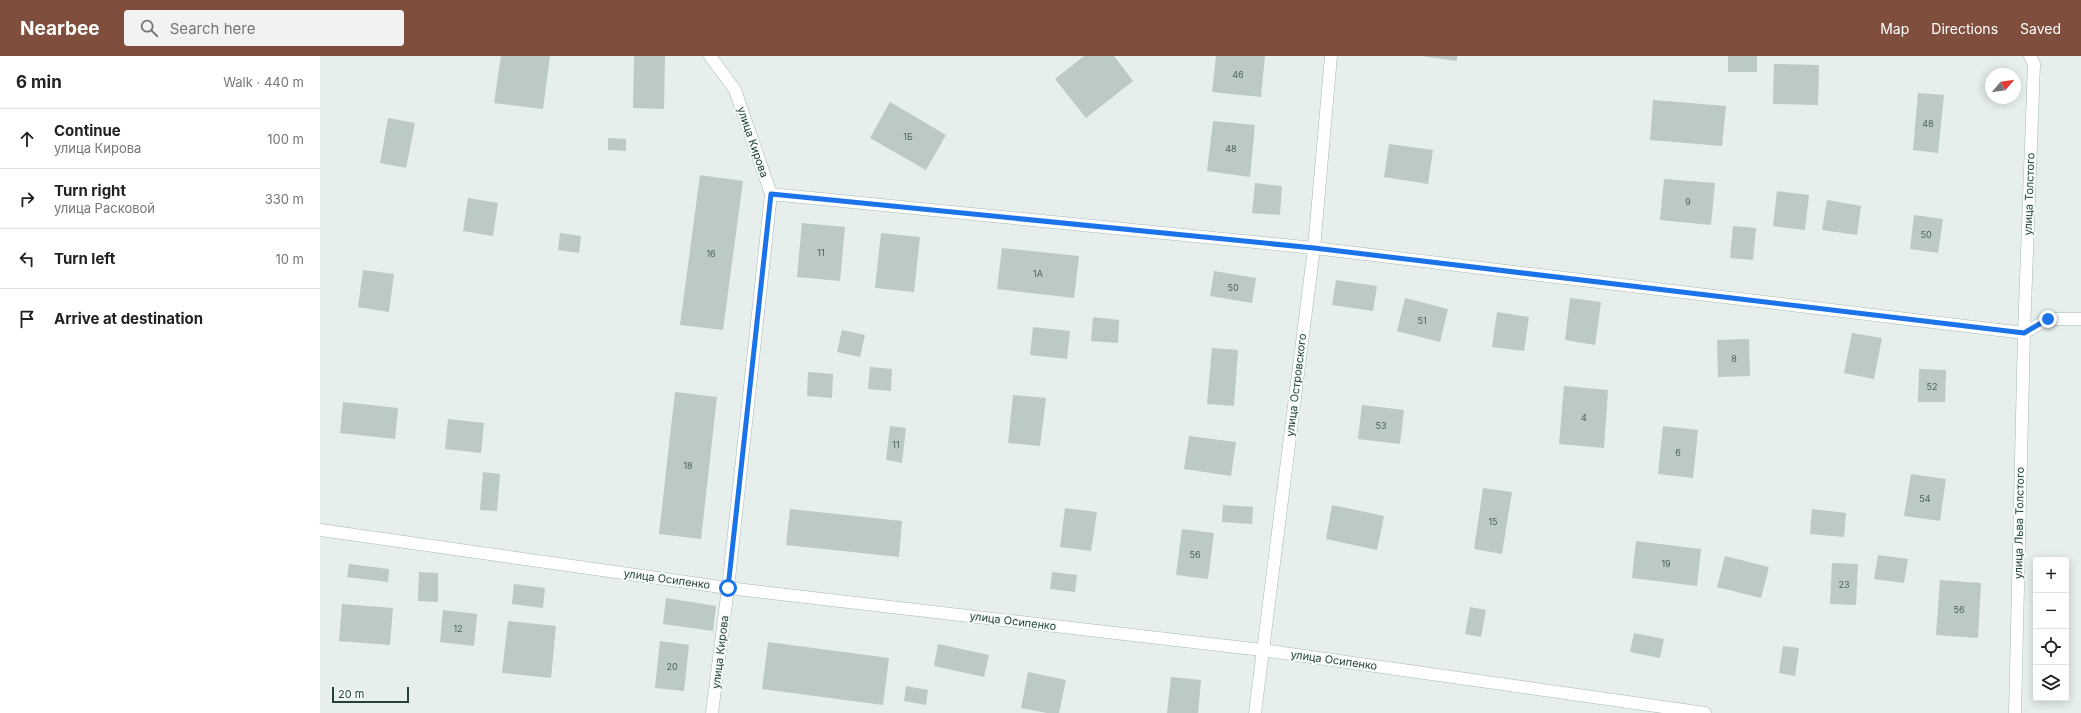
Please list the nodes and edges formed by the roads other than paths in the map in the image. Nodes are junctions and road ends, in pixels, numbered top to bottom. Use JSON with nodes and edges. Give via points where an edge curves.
{"nodes":[{"id":1,"x":710,"y":56,"type":"edge"},
{"id":2,"x":1331,"y":56,"type":"edge"},
{"id":3,"x":2030,"y":56,"type":"edge"},
{"id":4,"x":771,"y":194,"type":"junction"},
{"id":5,"x":1314,"y":248,"type":"junction"},
{"id":6,"x":2081,"y":318,"type":"edge"},
{"id":7,"x":2024,"y":333,"type":"junction"},
{"id":8,"x":320,"y":530,"type":"edge"},
{"id":9,"x":728,"y":588,"type":"junction"},
{"id":10,"x":1262,"y":650,"type":"junction"},
{"id":11,"x":712,"y":713,"type":"edge"},
{"id":12,"x":1255,"y":713,"type":"edge"},
{"id":13,"x":1705,"y":713,"type":"edge"},
{"id":14,"x":2015,"y":713,"type":"edge"}],
"edges":[{"from":1,"to":4,"type":"street","name":"улица Кирова","via":[[735,90]]},
{"from":2,"to":5,"type":"street","name":"улица Островского"},
{"from":3,"to":7,"type":"street","name":"улица Толстого","via":[[2034,64]]},
{"from":4,"to":5,"type":"street"},
{"from":4,"to":9,"type":"street","name":"улица Кирова"},
{"from":5,"to":7,"type":"street"},
{"from":5,"to":10,"type":"street","name":"улица Островского"},
{"from":6,"to":7,"type":"street","via":[[2048,319]]},
{"from":7,"to":14,"type":"street","name":"улица Льва Толстого"},
{"from":8,"to":9,"type":"street","name":"улица Осипенко"},
{"from":9,"to":10,"type":"street","name":"улица Осипенко"},
{"from":9,"to":11,"type":"street","name":"улица Кирова"},
{"from":10,"to":12,"type":"street","name":"улица Островского"},
{"from":10,"to":13,"type":"street","name":"улица Осипенко"}]}
